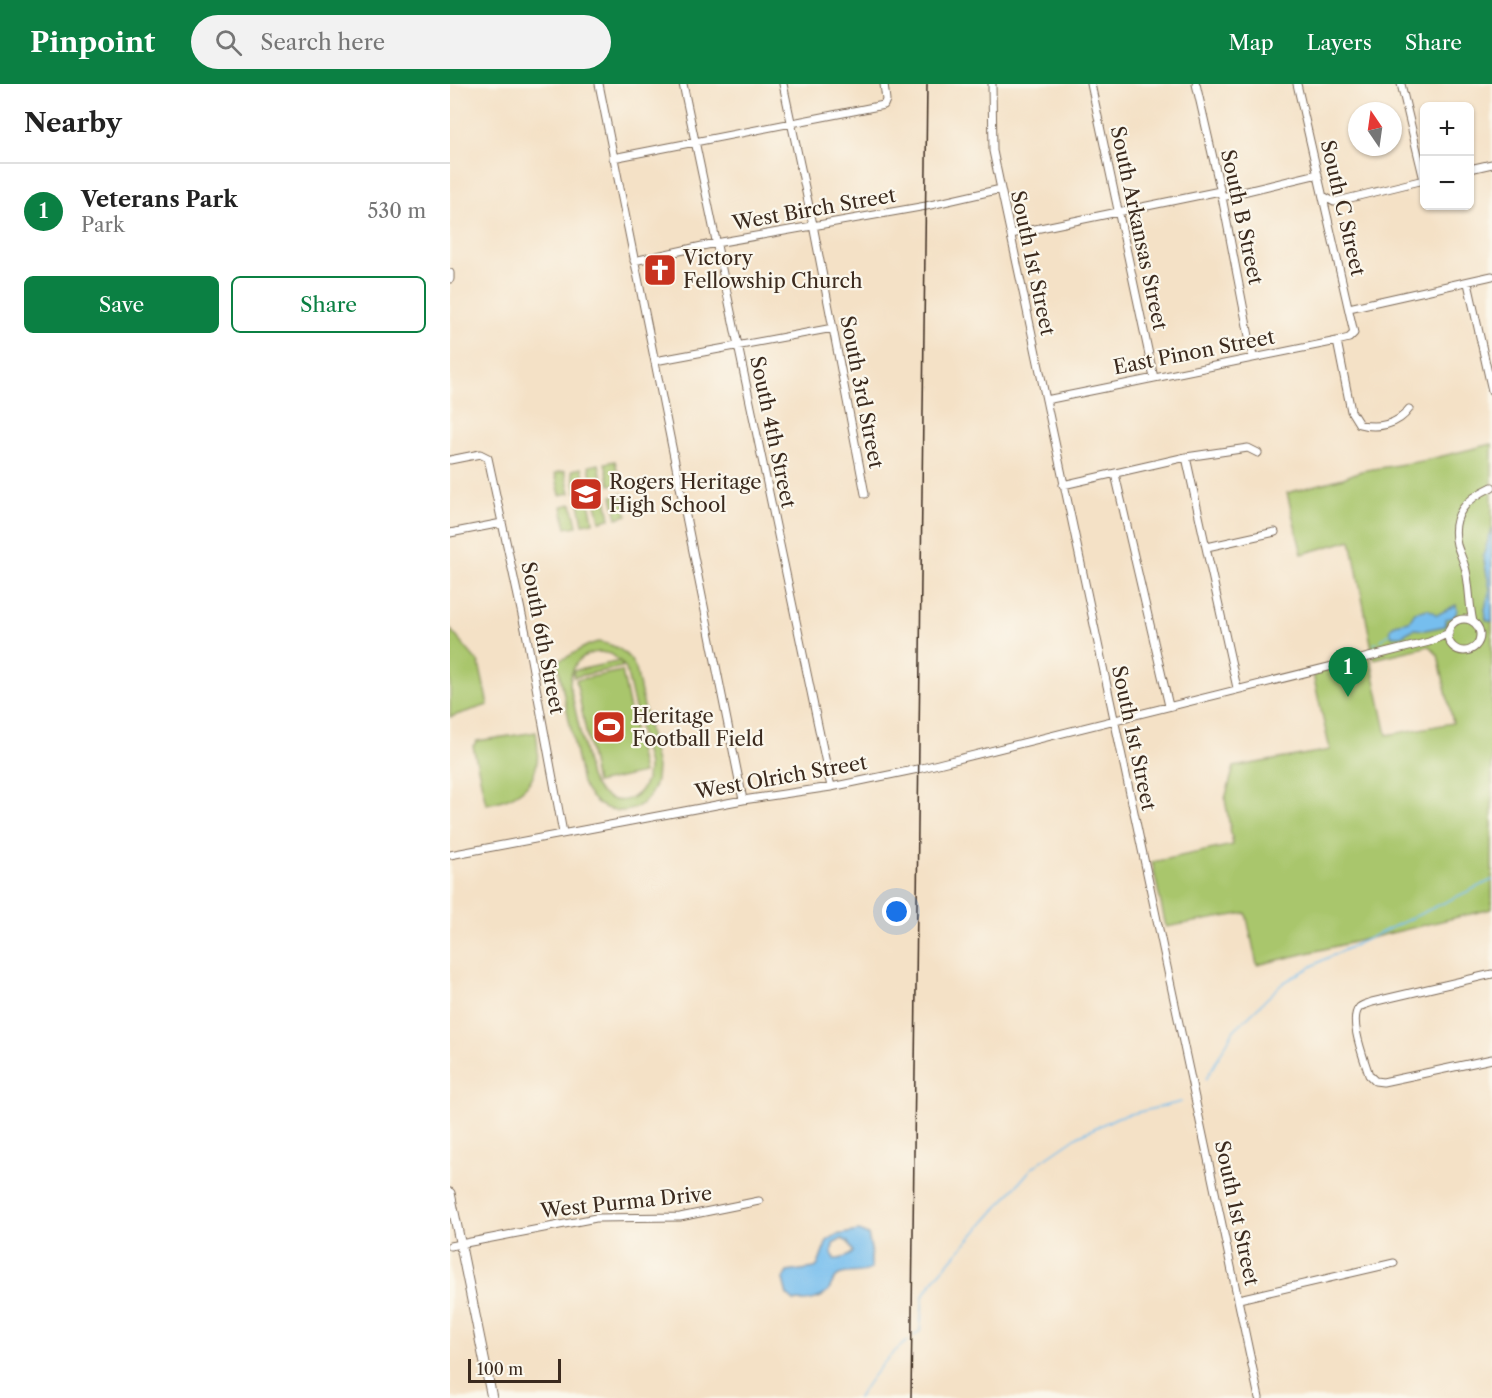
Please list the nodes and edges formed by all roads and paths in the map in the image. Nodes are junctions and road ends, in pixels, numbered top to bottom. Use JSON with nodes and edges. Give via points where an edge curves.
{"nodes":[{"id":1,"x":599,"y":84,"type":"edge"},
{"id":2,"x":683,"y":84,"type":"edge"},
{"id":3,"x":783,"y":84,"type":"edge"},
{"id":4,"x":884,"y":84,"type":"edge"},
{"id":5,"x":992,"y":84,"type":"edge"},
{"id":6,"x":1091,"y":84,"type":"edge"},
{"id":7,"x":1196,"y":84,"type":"edge"},
{"id":8,"x":1297,"y":84,"type":"edge"},
{"id":9,"x":1401,"y":84,"type":"edge"},
{"id":10,"x":790,"y":124,"type":"junction"},
{"id":11,"x":697,"y":142,"type":"junction"},
{"id":12,"x":613,"y":158,"type":"junction"},
{"id":13,"x":1420,"y":163,"type":"edge"},
{"id":14,"x":1492,"y":164,"type":"edge"},
{"id":15,"x":1474,"y":168,"type":"edge"},
{"id":16,"x":1318,"y":174,"type":"junction"},
{"id":17,"x":1420,"y":181,"type":"edge"},
{"id":18,"x":1000,"y":189,"type":"junction"},
{"id":19,"x":1221,"y":194,"type":"junction"},
{"id":20,"x":1323,"y":196,"type":"junction"},
{"id":21,"x":1118,"y":213,"type":"junction"},
{"id":22,"x":813,"y":225,"type":"junction"},
{"id":23,"x":1011,"y":234,"type":"junction"},
{"id":24,"x":716,"y":243,"type":"junction"},
{"id":25,"x":633,"y":261,"type":"junction"},
{"id":26,"x":1492,"y":276,"type":"edge"},
{"id":27,"x":1468,"y":283,"type":"junction"},
{"id":28,"x":1349,"y":308,"type":"junction"},
{"id":29,"x":833,"y":328,"type":"junction"},
{"id":30,"x":1349,"y":338,"type":"joint"},
{"id":31,"x":1337,"y":341,"type":"junction"},
{"id":32,"x":738,"y":345,"type":"junction"},
{"id":33,"x":1253,"y":357,"type":"junction"},
{"id":34,"x":655,"y":361,"type":"junction"},
{"id":35,"x":1154,"y":378,"type":"junction"},
{"id":36,"x":1492,"y":391,"type":"edge"},
{"id":37,"x":1046,"y":400,"type":"junction"},
{"id":38,"x":1409,"y":409,"type":"dead end"},
{"id":39,"x":1258,"y":453,"type":"dead end"},
{"id":40,"x":1186,"y":457,"type":"junction"},
{"id":41,"x":450,"y":460,"type":"edge"},
{"id":42,"x":1115,"y":474,"type":"junction"},
{"id":43,"x":1063,"y":485,"type":"junction"},
{"id":44,"x":1492,"y":487,"type":"edge"},
{"id":45,"x":865,"y":494,"type":"dead end"},
{"id":46,"x":502,"y":523,"type":"junction"},
{"id":47,"x":1275,"y":532,"type":"dead end"},
{"id":48,"x":450,"y":533,"type":"edge"},
{"id":49,"x":1207,"y":547,"type":"junction"},
{"id":50,"x":1469,"y":610,"type":"junction"},
{"id":51,"x":1459,"y":621,"type":"junction"},
{"id":52,"x":1473,"y":622,"type":"junction"},
{"id":53,"x":1449,"y":633,"type":"junction"},
{"id":54,"x":1429,"y":642,"type":"junction"},
{"id":55,"x":1453,"y":646,"type":"junction"},
{"id":56,"x":1237,"y":688,"type":"junction"},
{"id":57,"x":1169,"y":706,"type":"junction"},
{"id":58,"x":1114,"y":719,"type":"junction"},
{"id":59,"x":831,"y":787,"type":"junction"},
{"id":60,"x":743,"y":800,"type":"junction"},
{"id":61,"x":563,"y":833,"type":"junction"},
{"id":62,"x":450,"y":855,"type":"edge"},
{"id":63,"x":1492,"y":974,"type":"edge"},
{"id":64,"x":1492,"y":1059,"type":"edge"},
{"id":65,"x":450,"y":1193,"type":"edge"},
{"id":66,"x":759,"y":1201,"type":"dead end"},
{"id":67,"x":460,"y":1243,"type":"junction"},
{"id":68,"x":450,"y":1246,"type":"edge"},
{"id":69,"x":1394,"y":1263,"type":"dead end"},
{"id":70,"x":1239,"y":1299,"type":"junction"},
{"id":71,"x":492,"y":1398,"type":"edge"},
{"id":72,"x":1259,"y":1398,"type":"edge"}],
"edges":[{"from":1,"to":12,"type":"street"},
{"from":2,"to":11,"type":"street","name":"South 4th Street"},
{"from":3,"to":10,"type":"street","name":"South 3rd Street"},
{"from":4,"to":10,"type":"street","via":[[884,105]]},
{"from":5,"to":18,"type":"street","name":"South 1st Street","via":[[993,151]]},
{"from":6,"to":21,"type":"street","name":"South Arkansas Street"},
{"from":7,"to":19,"type":"street","name":"South B Street"},
{"from":8,"to":16,"type":"street","name":"South C Street"},
{"from":9,"to":13,"type":"street"},
{"from":10,"to":11,"type":"street"},
{"from":10,"to":22,"type":"street","name":"South 3rd Street"},
{"from":11,"to":12,"type":"street"},
{"from":11,"to":24,"type":"street","name":"South 4th Street"},
{"from":12,"to":25,"type":"street"},
{"from":14,"to":15,"type":"street"},
{"from":16,"to":19,"type":"street"},
{"from":16,"to":20,"type":"street","name":"South C Street"},
{"from":17,"to":20,"type":"street","via":[[1334,202]]},
{"from":18,"to":22,"type":"street","name":"West Birch Street"},
{"from":18,"to":23,"type":"street","name":"South 1st Street"},
{"from":19,"to":21,"type":"street"},
{"from":19,"to":33,"type":"street","name":"South B Street"},
{"from":20,"to":28,"type":"street","name":"South C Street"},
{"from":21,"to":23,"type":"street"},
{"from":21,"to":35,"type":"street","name":"South Arkansas Street"},
{"from":22,"to":24,"type":"street","name":"West Birch Street"},
{"from":22,"to":29,"type":"street","name":"South 3rd Street"},
{"from":23,"to":37,"type":"street","name":"South 1st Street"},
{"from":24,"to":25,"type":"street","name":"West Birch Street"},
{"from":24,"to":32,"type":"street","name":"South 4th Street"},
{"from":25,"to":34,"type":"street"},
{"from":26,"to":27,"type":"street"},
{"from":27,"to":28,"type":"street"},
{"from":27,"to":36,"type":"street"},
{"from":28,"to":30,"type":"street","name":"South C Street","via":[[1354,333]]},
{"from":29,"to":32,"type":"street"},
{"from":29,"to":45,"type":"street","name":"South 3rd Street"},
{"from":30,"to":31,"type":"street","name":"East Pinon Street"},
{"from":31,"to":33,"type":"street","name":"East Pinon Street"},
{"from":31,"to":38,"type":"street","via":[[1351,411],[1359,424],[1371,428],[1402,419]]},
{"from":32,"to":34,"type":"street"},
{"from":32,"to":59,"type":"street","name":"South 4th Street"},
{"from":33,"to":35,"type":"street","name":"East Pinon Street"},
{"from":34,"to":60,"type":"street"},
{"from":35,"to":37,"type":"street","name":"East Pinon Street"},
{"from":37,"to":43,"type":"street","name":"South 1st Street"},
{"from":39,"to":40,"type":"street","via":[[1248,448]]},
{"from":40,"to":42,"type":"street"},
{"from":40,"to":49,"type":"street"},
{"from":41,"to":46,"type":"street","name":"South 6th Street","via":[[480,454],[488,458]]},
{"from":42,"to":43,"type":"street"},
{"from":42,"to":57,"type":"street"},
{"from":43,"to":58,"type":"street","name":"South 1st Street"},
{"from":44,"to":50,"type":"street","via":[[1480,492],[1457,515],[1455,531],[1467,574]]},
{"from":46,"to":48,"type":"street"},
{"from":46,"to":61,"type":"street","name":"South 6th Street"},
{"from":47,"to":49,"type":"street"},
{"from":49,"to":56,"type":"street"},
{"from":50,"to":51,"type":"street"},
{"from":50,"to":52,"type":"street"},
{"from":51,"to":52,"type":"street"},
{"from":51,"to":53,"type":"street"},
{"from":52,"to":55,"type":"street","via":[[1480,633],[1476,646],[1463,651]]},
{"from":53,"to":54,"type":"street"},
{"from":53,"to":55,"type":"street"},
{"from":54,"to":55,"type":"street"},
{"from":54,"to":56,"type":"street","name":"West Olrich Street"},
{"from":56,"to":57,"type":"street","name":"West Olrich Street"},
{"from":57,"to":58,"type":"street","name":"West Olrich Street"},
{"from":58,"to":59,"type":"street","name":"West Olrich Street","via":[[987,753]]},
{"from":58,"to":70,"type":"street","name":"South 1st Street"},
{"from":59,"to":60,"type":"street","name":"West Olrich Street"},
{"from":60,"to":61,"type":"street","name":"West Olrich Street"},
{"from":61,"to":62,"type":"street","name":"West Olrich Street"},
{"from":63,"to":64,"type":"street","via":[[1372,1002],[1359,1007],[1354,1016],[1369,1075],[1375,1081],[1400,1080]]},
{"from":65,"to":67,"type":"main road"},
{"from":66,"to":67,"type":"street","name":"West Purma Drive","via":[[680,1217],[596,1218]]},
{"from":67,"to":68,"type":"street","name":"West Purma Drive"},
{"from":67,"to":71,"type":"main road"},
{"from":69,"to":70,"type":"street"},
{"from":70,"to":72,"type":"street","name":"South 1st Street"}]}
